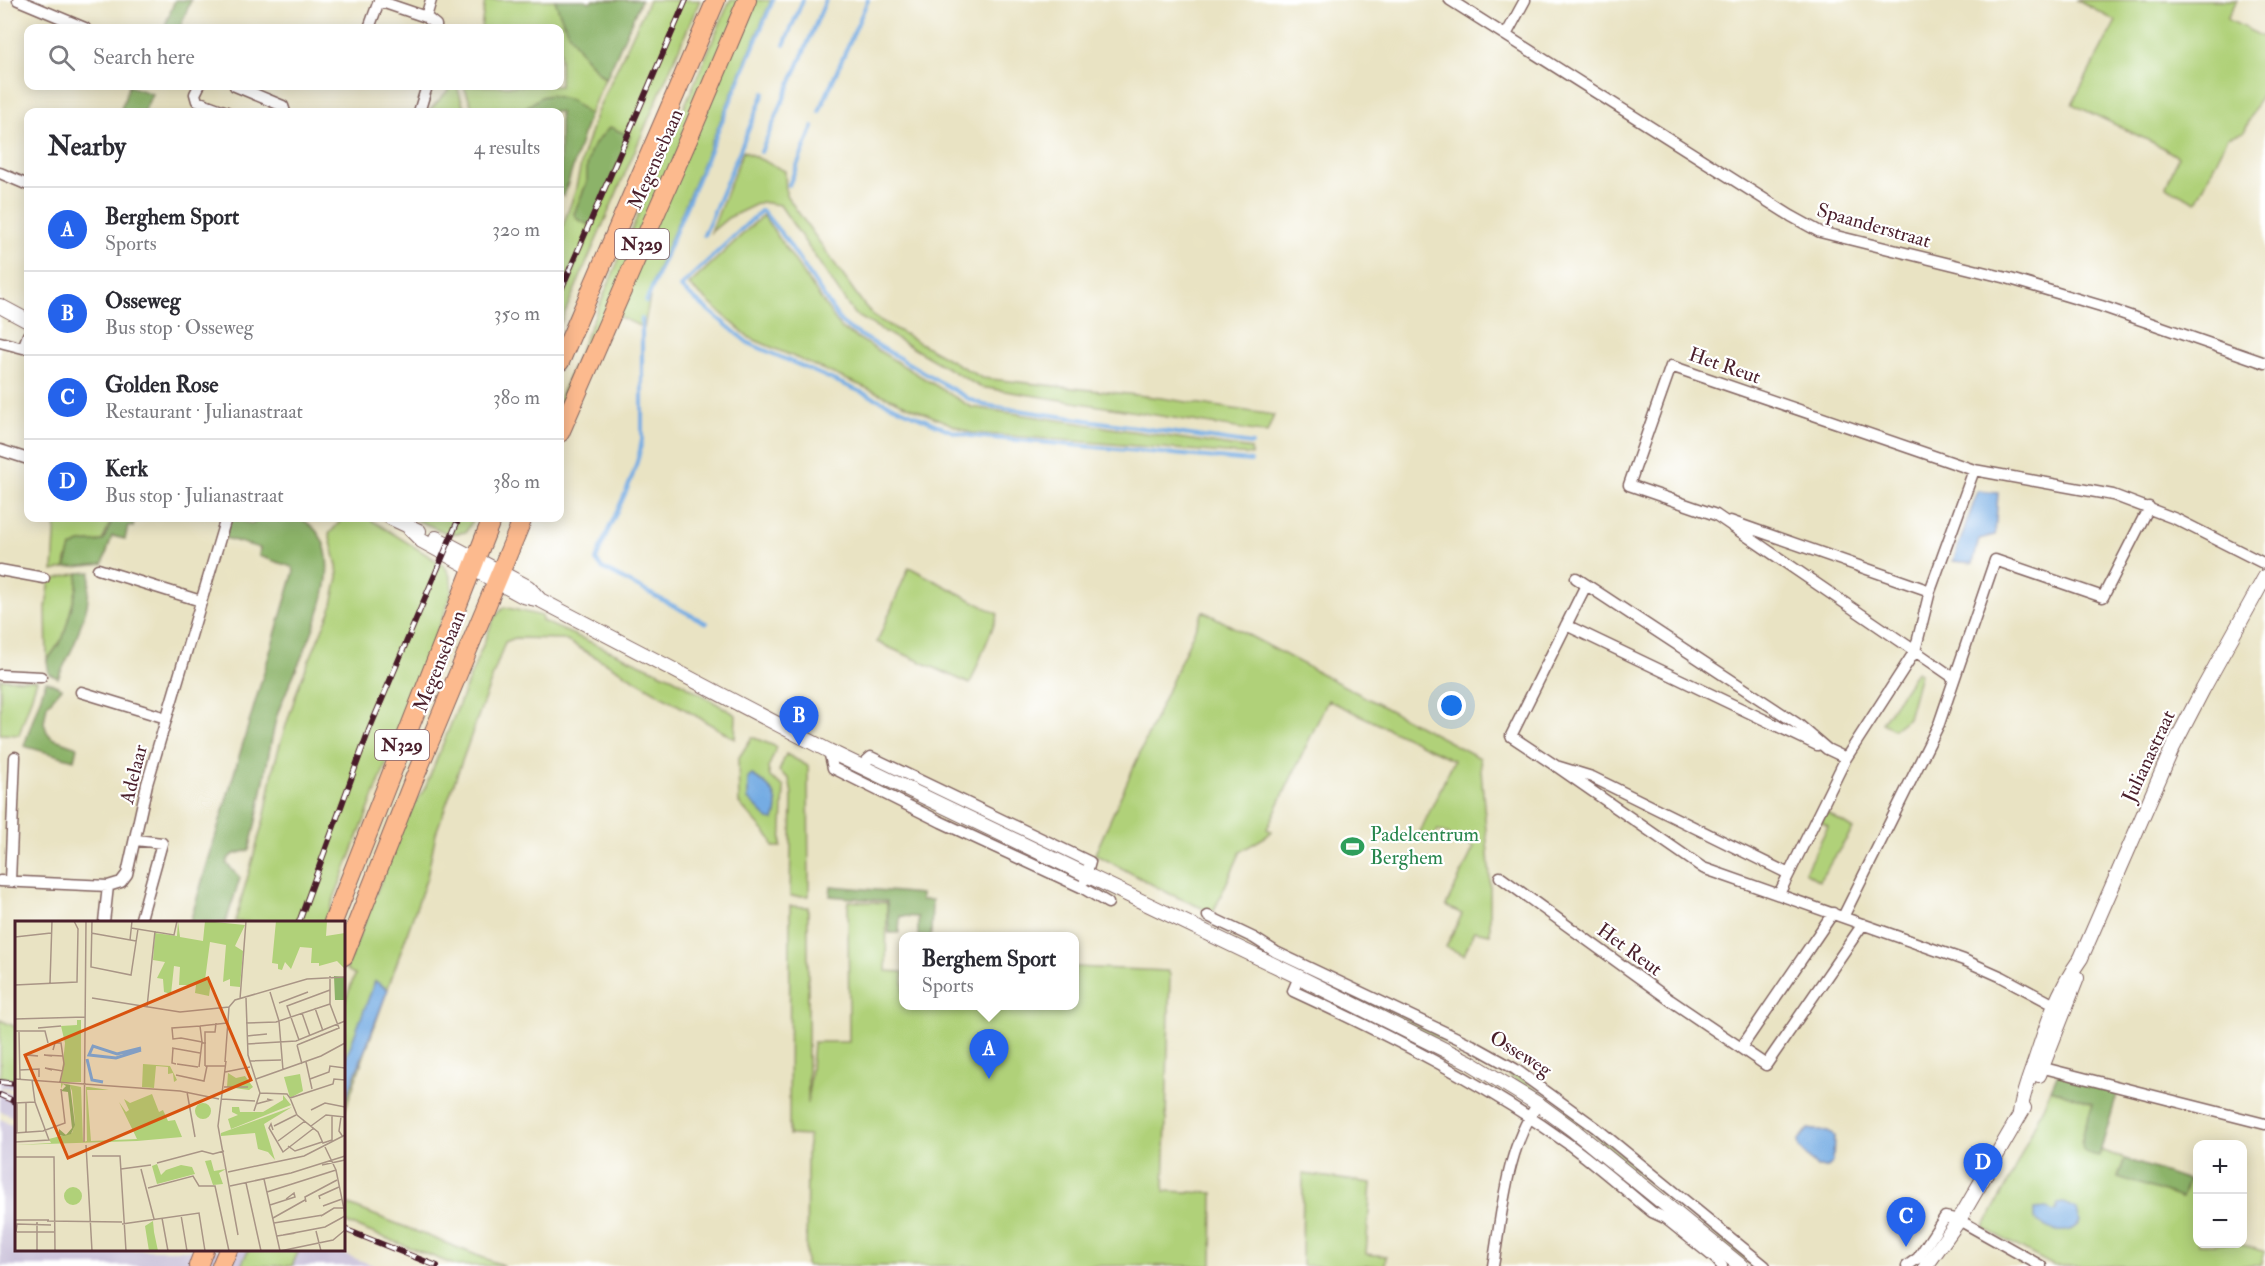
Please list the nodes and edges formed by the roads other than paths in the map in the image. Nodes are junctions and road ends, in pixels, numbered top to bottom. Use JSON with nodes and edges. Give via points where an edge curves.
{"nodes":[{"id":1,"x":18,"y":0,"type":"edge"},
{"id":2,"x":431,"y":0,"type":"edge"},
{"id":3,"x":716,"y":0,"type":"edge"},
{"id":4,"x":747,"y":0,"type":"edge"},
{"id":5,"x":1450,"y":0,"type":"edge"},
{"id":6,"x":1525,"y":0,"type":"edge"},
{"id":7,"x":377,"y":1,"type":"edge"},
{"id":8,"x":426,"y":16,"type":"junction"},
{"id":9,"x":60,"y":24,"type":"edge"},
{"id":10,"x":370,"y":24,"type":"edge"},
{"id":11,"x":434,"y":24,"type":"edge"},
{"id":12,"x":1506,"y":35,"type":"junction"},
{"id":13,"x":197,"y":90,"type":"edge"},
{"id":14,"x":245,"y":90,"type":"edge"},
{"id":15,"x":427,"y":90,"type":"edge"},
{"id":16,"x":216,"y":108,"type":"edge"},
{"id":17,"x":284,"y":108,"type":"edge"},
{"id":18,"x":420,"y":108,"type":"edge"},
{"id":19,"x":0,"y":173,"type":"edge"},
{"id":20,"x":24,"y":183,"type":"edge"},
{"id":21,"x":0,"y":306,"type":"edge"},
{"id":22,"x":24,"y":319,"type":"edge"},
{"id":23,"x":0,"y":342,"type":"edge"},
{"id":24,"x":24,"y":345,"type":"edge"},
{"id":25,"x":564,"y":353,"type":"edge"},
{"id":26,"x":2265,"y":363,"type":"edge"},
{"id":27,"x":564,"y":424,"type":"edge"},
{"id":28,"x":0,"y":450,"type":"edge"},
{"id":29,"x":24,"y":458,"type":"edge"},
{"id":30,"x":1974,"y":470,"type":"junction"},
{"id":31,"x":2149,"y":507,"type":"junction"},
{"id":32,"x":1716,"y":515,"type":"junction"},
{"id":33,"x":225,"y":522,"type":"edge"},
{"id":34,"x":398,"y":522,"type":"edge"},
{"id":35,"x":490,"y":522,"type":"edge"},
{"id":36,"x":521,"y":522,"type":"edge"},
{"id":37,"x":473,"y":563,"type":"junction"},
{"id":38,"x":2265,"y":564,"type":"edge"},
{"id":39,"x":98,"y":568,"type":"dead end"},
{"id":40,"x":0,"y":570,"type":"edge"},
{"id":41,"x":498,"y":577,"type":"junction"},
{"id":42,"x":44,"y":578,"type":"dead end"},
{"id":43,"x":2265,"y":578,"type":"edge"},
{"id":44,"x":1930,"y":591,"type":"junction"},
{"id":45,"x":201,"y":601,"type":"junction"},
{"id":46,"x":1566,"y":625,"type":"junction"},
{"id":47,"x":1915,"y":651,"type":"junction"},
{"id":48,"x":0,"y":675,"type":"edge"},
{"id":49,"x":41,"y":677,"type":"dead end"},
{"id":50,"x":1954,"y":678,"type":"junction"},
{"id":51,"x":81,"y":692,"type":"dead end"},
{"id":52,"x":166,"y":718,"type":"junction"},
{"id":53,"x":1827,"y":749,"type":"junction"},
{"id":54,"x":829,"y":751,"type":"junction"},
{"id":55,"x":15,"y":757,"type":"dead end"},
{"id":56,"x":1846,"y":758,"type":"junction"},
{"id":57,"x":1556,"y":766,"type":"junction"},
{"id":58,"x":136,"y":840,"type":"junction"},
{"id":59,"x":1789,"y":874,"type":"junction"},
{"id":60,"x":1500,"y":877,"type":"dead end"},
{"id":61,"x":5,"y":881,"type":"edge"},
{"id":62,"x":1084,"y":881,"type":"junction"},
{"id":63,"x":108,"y":886,"type":"junction"},
{"id":64,"x":1779,"y":894,"type":"junction"},
{"id":65,"x":1108,"y":903,"type":"dead end"},
{"id":66,"x":1838,"y":915,"type":"junction"},
{"id":67,"x":1208,"y":916,"type":"dead end"},
{"id":68,"x":104,"y":921,"type":"edge"},
{"id":69,"x":140,"y":921,"type":"edge"},
{"id":70,"x":333,"y":921,"type":"edge"},
{"id":71,"x":1225,"y":924,"type":"junction"},
{"id":72,"x":1863,"y":924,"type":"junction"},
{"id":73,"x":1218,"y":939,"type":"junction"},
{"id":74,"x":345,"y":954,"type":"edge"},
{"id":75,"x":1299,"y":977,"type":"junction"},
{"id":76,"x":2059,"y":1008,"type":"junction"},
{"id":77,"x":1378,"y":1017,"type":"junction"},
{"id":78,"x":1371,"y":1030,"type":"junction"},
{"id":79,"x":1741,"y":1048,"type":"junction"},
{"id":80,"x":2037,"y":1066,"type":"junction"},
{"id":81,"x":1538,"y":1104,"type":"junction"},
{"id":82,"x":1528,"y":1117,"type":"junction"},
{"id":83,"x":2265,"y":1124,"type":"edge"},
{"id":84,"x":1959,"y":1220,"type":"junction"},
{"id":85,"x":204,"y":1251,"type":"edge"},
{"id":86,"x":228,"y":1251,"type":"edge"},
{"id":87,"x":198,"y":1266,"type":"edge"},
{"id":88,"x":221,"y":1266,"type":"edge"},
{"id":89,"x":1493,"y":1266,"type":"edge"},
{"id":90,"x":1722,"y":1266,"type":"edge"},
{"id":91,"x":1741,"y":1266,"type":"edge"},
{"id":92,"x":1765,"y":1266,"type":"edge"},
{"id":93,"x":1908,"y":1266,"type":"edge"},
{"id":94,"x":1926,"y":1266,"type":"edge"},
{"id":95,"x":2041,"y":1266,"type":"edge"}],
"edges":[{"from":1,"to":9,"type":"street"},
{"from":2,"to":8,"type":"street"},
{"from":3,"to":25,"type":"main road","name":"Megensebaan","number":"N329"},
{"from":4,"to":27,"type":"main road","name":"Megensebaan","number":"N329"},
{"from":5,"to":12,"type":"street","name":"Spaanderstraat"},
{"from":6,"to":12,"type":"street"},
{"from":7,"to":8,"type":"street"},
{"from":7,"to":10,"type":"street"},
{"from":8,"to":11,"type":"street"},
{"from":12,"to":26,"type":"street","name":"Spaanderstraat","via":[[1820,232],[2007,278]]},
{"from":13,"to":16,"type":"street","via":[[197,101]]},
{"from":14,"to":17,"type":"street"},
{"from":15,"to":18,"type":"street"},
{"from":19,"to":20,"type":"street"},
{"from":21,"to":22,"type":"street"},
{"from":23,"to":24,"type":"street"},
{"from":28,"to":29,"type":"street"},
{"from":30,"to":31,"type":"street","name":"Het Reut","via":[[2113,495]]},
{"from":30,"to":32,"type":"street","name":"Het Reut","via":[[1671,366],[1629,485]]},
{"from":30,"to":44,"type":"street"},
{"from":31,"to":38,"type":"street","name":"Het Reut"},
{"from":31,"to":50,"type":"street","via":[[2103,597],[1995,560]]},
{"from":32,"to":44,"type":"street","name":"Het Reut"},
{"from":32,"to":47,"type":"street","name":"Het Reut"},
{"from":33,"to":45,"type":"street","name":"Adelaar"},
{"from":34,"to":37,"type":"street","name":"Osseweg","via":[[422,541]]},
{"from":35,"to":37,"type":"main road","name":"Megensebaan","number":"N329"},
{"from":36,"to":41,"type":"main road","name":"Megensebaan","number":"N329"},
{"from":37,"to":41,"type":"street","name":"Osseweg"},
{"from":37,"to":70,"type":"main road","name":"Megensebaan","number":"N329"},
{"from":39,"to":45,"type":"street"},
{"from":40,"to":42,"type":"street"},
{"from":41,"to":54,"type":"street","name":"Osseweg","via":[[528,587],[540,600]]},
{"from":41,"to":74,"type":"main road","name":"Megensebaan","number":"N329"},
{"from":43,"to":76,"type":"street","name":"Julianastraat","via":[[2172,749],[2081,958],[2071,972]]},
{"from":44,"to":47,"type":"street"},
{"from":45,"to":52,"type":"street","name":"Adelaar"},
{"from":46,"to":53,"type":"street"},
{"from":46,"to":53,"type":"street","via":[[1581,582],[1799,725]]},
{"from":46,"to":57,"type":"street","via":[[1511,736]]},
{"from":47,"to":50,"type":"street","name":"Het Reut"},
{"from":47,"to":56,"type":"street"},
{"from":48,"to":49,"type":"street"},
{"from":50,"to":66,"type":"street","via":[[1938,724]]},
{"from":51,"to":52,"type":"street"},
{"from":52,"to":58,"type":"street","name":"Adelaar"},
{"from":53,"to":56,"type":"street"},
{"from":54,"to":62,"type":"street","name":"Osseweg","via":[[998,825]]},
{"from":54,"to":62,"type":"street","name":"Osseweg","via":[[833,768],[941,822]]},
{"from":55,"to":61,"type":"street"},
{"from":56,"to":59,"type":"street"},
{"from":57,"to":59,"type":"street","via":[[1592,777]]},
{"from":57,"to":64,"type":"street","via":[[1703,868]]},
{"from":58,"to":63,"type":"street","name":"Adelaar","via":[[127,874],[121,882]]},
{"from":58,"to":69,"type":"street","via":[[162,843]]},
{"from":59,"to":64,"type":"street"},
{"from":60,"to":79,"type":"street","name":"Het Reut"},
{"from":61,"to":63,"type":"street"},
{"from":62,"to":65,"type":"street","name":"Osseweg"},
{"from":62,"to":73,"type":"street","name":"Osseweg"},
{"from":63,"to":68,"type":"street"},
{"from":64,"to":66,"type":"street"},
{"from":66,"to":72,"type":"street"},
{"from":66,"to":79,"type":"street"},
{"from":67,"to":71,"type":"street","name":"Osseweg"},
{"from":71,"to":73,"type":"street"},
{"from":71,"to":92,"type":"street","name":"Osseweg","via":[[1515,1069],[1595,1127]]},
{"from":72,"to":76,"type":"street","via":[[2002,976]]},
{"from":72,"to":79,"type":"street","name":"Het Reut","via":[[1766,1065]]},
{"from":73,"to":75,"type":"street","name":"Osseweg"},
{"from":75,"to":77,"type":"street","name":"Osseweg"},
{"from":75,"to":78,"type":"street","via":[[1293,991]]},
{"from":76,"to":80,"type":"street","name":"Julianastraat"},
{"from":77,"to":78,"type":"street"},
{"from":77,"to":81,"type":"street","name":"Osseweg","via":[[1469,1062]]},
{"from":78,"to":82,"type":"street","via":[[1457,1073]]},
{"from":80,"to":83,"type":"street"},
{"from":80,"to":84,"type":"street","name":"Julianastraat","via":[[2022,1096],[2020,1113]]},
{"from":81,"to":82,"type":"street"},
{"from":81,"to":91,"type":"street","name":"Osseweg"},
{"from":82,"to":89,"type":"street","via":[[1513,1157]]},
{"from":82,"to":90,"type":"street","via":[[1665,1218]]},
{"from":84,"to":93,"type":"street","via":[[1945,1216],[1918,1258]]},
{"from":84,"to":94,"type":"street","name":"Julianastraat"},
{"from":84,"to":95,"type":"street"},
{"from":85,"to":87,"type":"main road"},
{"from":86,"to":88,"type":"main road"}]}
